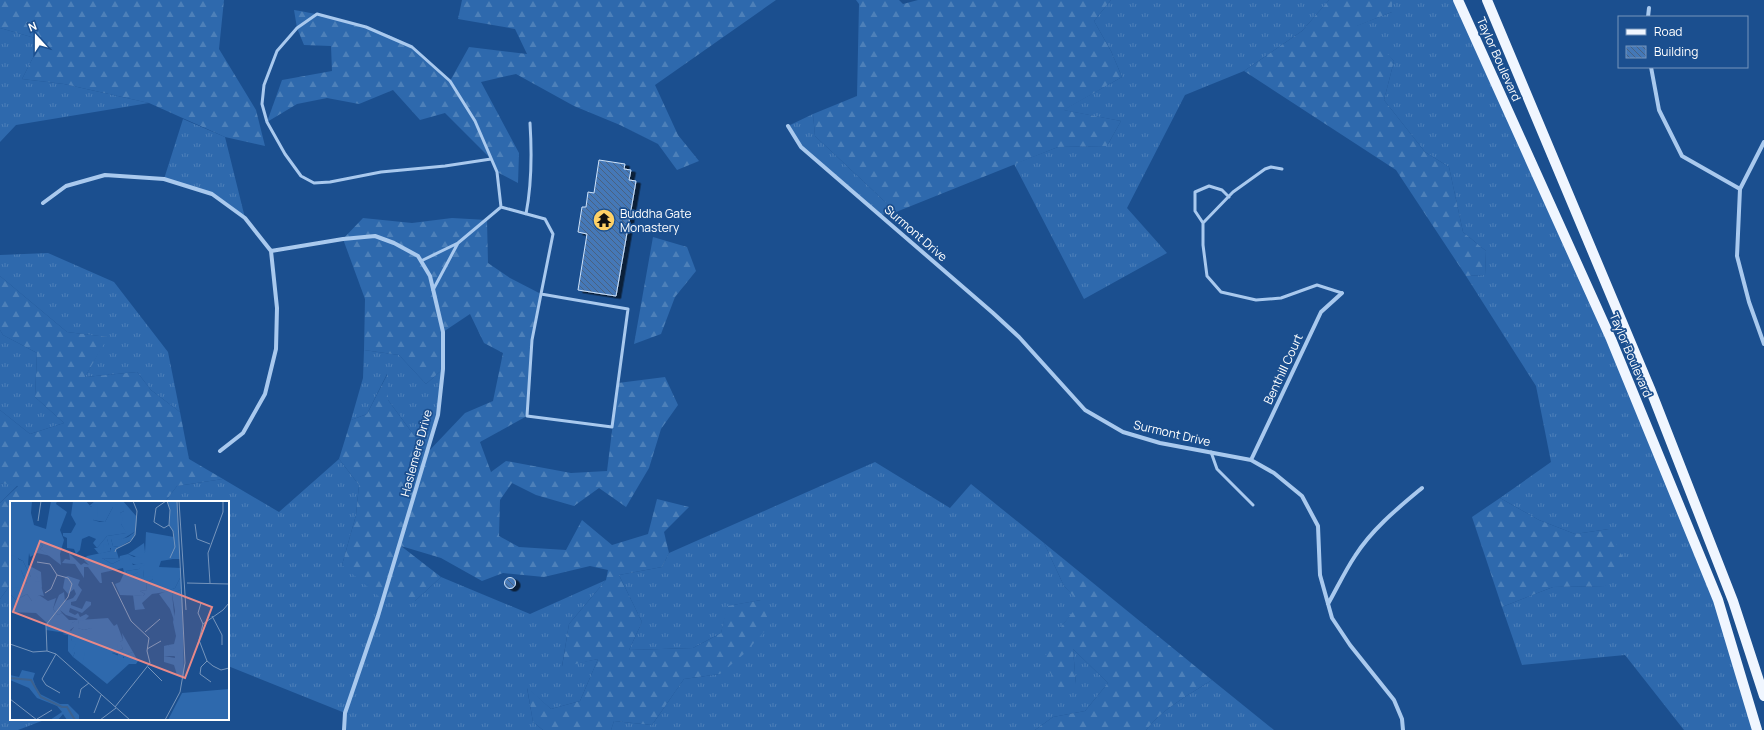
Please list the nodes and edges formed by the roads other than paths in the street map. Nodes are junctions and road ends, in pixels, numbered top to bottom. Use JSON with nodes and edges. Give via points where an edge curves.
{"nodes":[{"id":1,"x":1458,"y":0,"type":"edge"},
{"id":2,"x":1486,"y":0,"type":"edge"},
{"id":3,"x":1649,"y":8,"type":"dead end"},
{"id":4,"x":1648,"y":16,"type":"edge"},
{"id":5,"x":1651,"y":68,"type":"edge"},
{"id":6,"x":530,"y":123,"type":"dead end"},
{"id":7,"x":788,"y":126,"type":"dead end"},
{"id":8,"x":1764,"y":142,"type":"edge"},
{"id":9,"x":492,"y":159,"type":"junction"},
{"id":10,"x":1282,"y":169,"type":"dead end"},
{"id":11,"x":1740,"y":189,"type":"junction"},
{"id":12,"x":1229,"y":197,"type":"junction"},
{"id":13,"x":43,"y":203,"type":"dead end"},
{"id":14,"x":501,"y":207,"type":"junction"},
{"id":15,"x":526,"y":214,"type":"junction"},
{"id":16,"x":1203,"y":223,"type":"junction"},
{"id":17,"x":458,"y":242,"type":"junction"},
{"id":18,"x":271,"y":251,"type":"junction"},
{"id":19,"x":421,"y":261,"type":"junction"},
{"id":20,"x":433,"y":290,"type":"junction"},
{"id":21,"x":1342,"y":293,"type":"joint"},
{"id":22,"x":541,"y":294,"type":"junction"},
{"id":23,"x":1764,"y":344,"type":"edge"},
{"id":24,"x":220,"y":451,"type":"dead end"},
{"id":25,"x":1212,"y":452,"type":"junction"},
{"id":26,"x":1251,"y":460,"type":"junction"},
{"id":27,"x":1422,"y":488,"type":"dead end"},
{"id":28,"x":1253,"y":505,"type":"dead end"},
{"id":29,"x":1328,"y":604,"type":"junction"},
{"id":30,"x":1764,"y":696,"type":"edge"},
{"id":31,"x":344,"y":730,"type":"edge"},
{"id":32,"x":1403,"y":730,"type":"edge"},
{"id":33,"x":1756,"y":730,"type":"edge"}],
"edges":[{"from":1,"to":33,"type":"main road","name":"Taylor Boulevard","via":[[1610,339],[1718,600]]},
{"from":2,"to":30,"type":"main road","name":"Taylor Boulevard","via":[[1651,391],[1734,601]]},
{"from":3,"to":4,"type":"street"},
{"from":5,"to":11,"type":"street","via":[[1659,110],[1682,156]]},
{"from":6,"to":15,"type":"lane","via":[[532,157]]},
{"from":7,"to":25,"type":"street","name":"Surmont Drive","via":[[801,147],[1019,337],[1085,410],[1123,432],[1160,443]]},
{"from":8,"to":11,"type":"street"},
{"from":9,"to":9,"type":"lane","via":[[475,121],[450,82],[412,47],[366,27],[317,14],[297,28],[277,51],[264,85],[262,104],[267,122],[301,176],[314,183]]},
{"from":9,"to":14,"type":"lane","via":[[497,172]]},
{"from":10,"to":12,"type":"lane","via":[[1265,169]]},
{"from":11,"to":23,"type":"street","via":[[1737,256],[1749,302]]},
{"from":12,"to":16,"type":"lane"},
{"from":12,"to":16,"type":"lane","via":[[1222,190],[1208,186],[1195,192],[1195,210]]},
{"from":13,"to":18,"type":"street","via":[[66,186],[105,175],[164,179],[212,194],[245,218]]},
{"from":14,"to":15,"type":"lane"},
{"from":14,"to":17,"type":"lane"},
{"from":15,"to":22,"type":"lane","via":[[545,219],[553,234]]},
{"from":16,"to":21,"type":"lane","via":[[1203,245],[1208,276],[1221,292],[1256,300],[1281,298],[1318,286]]},
{"from":17,"to":19,"type":"lane"},
{"from":17,"to":20,"type":"lane"},
{"from":18,"to":19,"type":"street","name":"Haslemere Drive","via":[[375,236],[418,256]]},
{"from":18,"to":24,"type":"street","via":[[277,308],[276,349],[267,387],[243,433]]},
{"from":19,"to":20,"type":"street","name":"Haslemere Drive","via":[[430,276]]},
{"from":20,"to":31,"type":"street","name":"Haslemere Drive","via":[[443,332],[443,369],[438,415],[378,616],[345,713]]},
{"from":21,"to":26,"type":"street","name":"Benthill Court","via":[[1322,312]]},
{"from":22,"to":22,"type":"lane","via":[[532,340],[527,416],[612,427],[628,309]]},
{"from":25,"to":26,"type":"street","name":"Surmont Drive"},
{"from":25,"to":28,"type":"lane","via":[[1217,469]]},
{"from":26,"to":29,"type":"street","name":"Surmont Drive","via":[[1274,473],[1302,496],[1318,526],[1320,575]]},
{"from":27,"to":29,"type":"street","via":[[1364,544]]},
{"from":29,"to":32,"type":"street","name":"Surmont Drive","via":[[1332,618],[1350,645],[1394,700],[1402,719]]}]}
